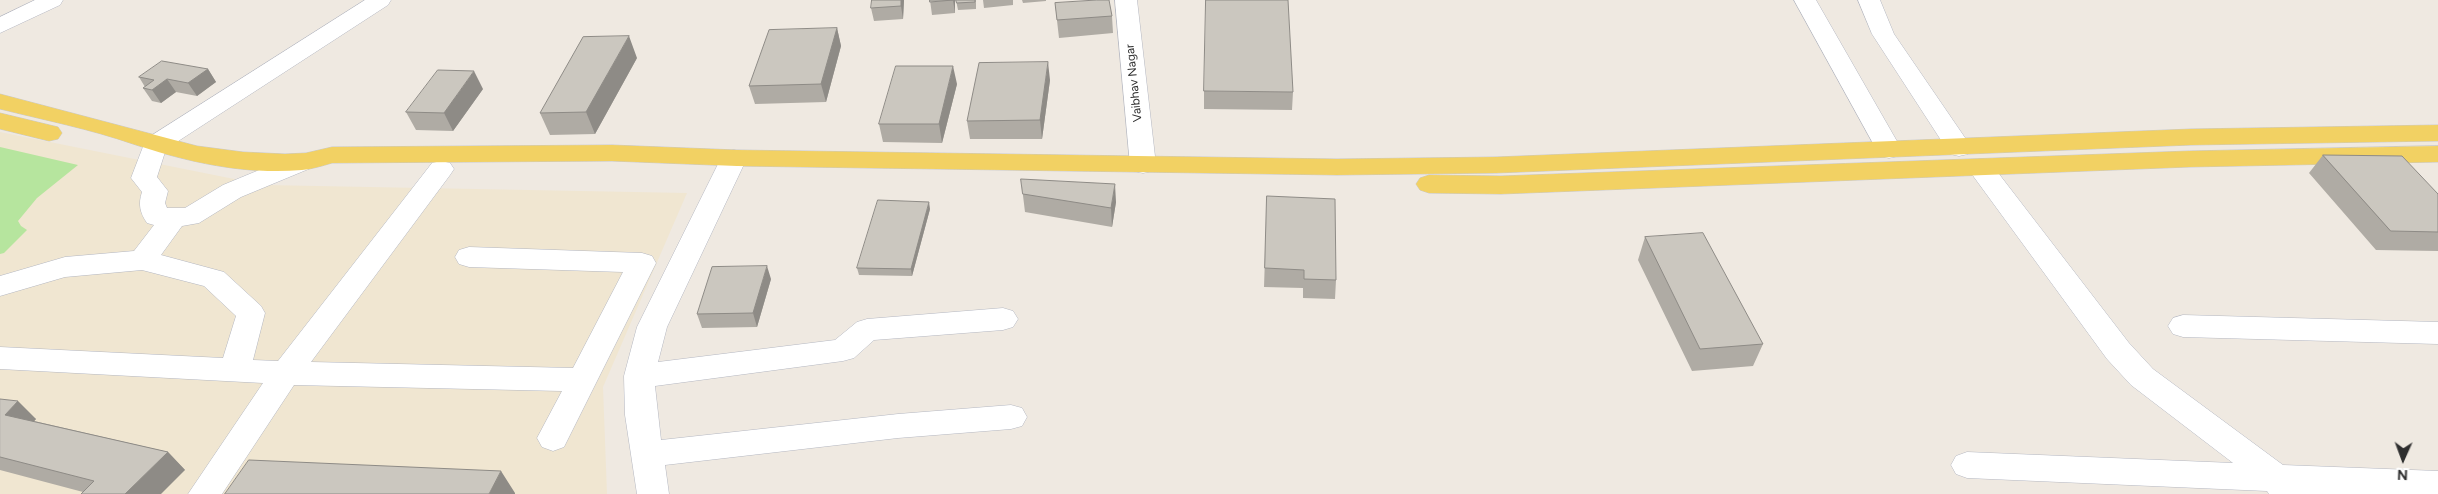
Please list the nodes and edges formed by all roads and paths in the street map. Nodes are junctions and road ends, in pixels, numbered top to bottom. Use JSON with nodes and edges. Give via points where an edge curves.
{"nodes":[{"id":1,"x":52,"y":0,"type":"edge"},
{"id":2,"x":380,"y":0,"type":"edge"},
{"id":3,"x":1126,"y":0,"type":"edge"},
{"id":4,"x":1804,"y":0,"type":"edge"},
{"id":5,"x":1869,"y":0,"type":"edge"},
{"id":6,"x":0,"y":26,"type":"edge"},
{"id":7,"x":0,"y":101,"type":"edge"},
{"id":8,"x":0,"y":121,"type":"edge"},
{"id":9,"x":155,"y":145,"type":"junction"},
{"id":10,"x":1890,"y":150,"type":"junction"},
{"id":11,"x":2436,"y":151,"type":"edge"},
{"id":12,"x":1969,"y":157,"type":"junction"},
{"id":13,"x":302,"y":162,"type":"junction"},
{"id":14,"x":732,"y":164,"type":"junction"},
{"id":15,"x":1143,"y":165,"type":"junction"},
{"id":16,"x":442,"y":169,"type":"junction"},
{"id":17,"x":175,"y":217,"type":"junction"},
{"id":18,"x":469,"y":257,"type":"dead end"},
{"id":19,"x":142,"y":260,"type":"junction"},
{"id":20,"x":0,"y":286,"type":"edge"},
{"id":21,"x":1003,"y":319,"type":"dead end"},
{"id":22,"x":2183,"y":326,"type":"dead end"},
{"id":23,"x":2438,"y":333,"type":"edge"},
{"id":24,"x":0,"y":358,"type":"edge"},
{"id":25,"x":235,"y":369,"type":"junction"},
{"id":26,"x":286,"y":373,"type":"junction"},
{"id":27,"x":639,"y":376,"type":"junction"},
{"id":28,"x":582,"y":380,"type":"junction"},
{"id":29,"x":1011,"y":417,"type":"dead end"},
{"id":30,"x":553,"y":438,"type":"dead end"},
{"id":31,"x":646,"y":454,"type":"junction"},
{"id":32,"x":1967,"y":465,"type":"dead end"},
{"id":33,"x":2438,"y":484,"type":"edge"},
{"id":34,"x":2281,"y":486,"type":"edge"},
{"id":35,"x":204,"y":494,"type":"edge"},
{"id":36,"x":653,"y":494,"type":"edge"}],
"edges":[{"from":1,"to":6,"type":"street"},
{"from":2,"to":9,"type":"street"},
{"from":3,"to":15,"type":"street","name":"Vaibhav Nagar"},
{"from":4,"to":10,"type":"street"},
{"from":5,"to":12,"type":"street","via":[[1884,34]]},
{"from":7,"to":9,"type":"main road","via":[[142,138]]},
{"from":8,"to":9,"type":"main road","via":[[124,152]]},
{"from":9,"to":13,"type":"main road","via":[[219,157]]},
{"from":9,"to":17,"type":"street","via":[[144,178],[155,191],[152,203],[156,217]]},
{"from":10,"to":12,"type":"main road"},
{"from":10,"to":15,"type":"main road","via":[[1496,165]]},
{"from":11,"to":12,"type":"main road","via":[[2189,159]]},
{"from":12,"to":14,"type":"main road","via":[[1501,185],[1183,183]]},
{"from":12,"to":34,"type":"street","via":[[2118,351],[2142,377]]},
{"from":13,"to":14,"type":"main road","via":[[332,155],[612,154]]},
{"from":13,"to":16,"type":"main road","via":[[320,170]]},
{"from":13,"to":17,"type":"street","via":[[232,191],[190,217]]},
{"from":14,"to":15,"type":"main road"},
{"from":14,"to":16,"type":"main road"},
{"from":14,"to":27,"type":"street","via":[[652,327]]},
{"from":16,"to":26,"type":"street"},
{"from":17,"to":19,"type":"street"},
{"from":18,"to":28,"type":"street","via":[[642,263]]},
{"from":19,"to":20,"type":"street","via":[[65,267]]},
{"from":19,"to":25,"type":"street","via":[[214,279],[251,313]]},
{"from":21,"to":27,"type":"street","via":[[867,330],[843,350]]},
{"from":22,"to":23,"type":"street"},
{"from":24,"to":25,"type":"street"},
{"from":25,"to":26,"type":"street"},
{"from":26,"to":28,"type":"street"},
{"from":26,"to":35,"type":"street"},
{"from":27,"to":31,"type":"street"},
{"from":28,"to":30,"type":"street"},
{"from":29,"to":31,"type":"street"},
{"from":31,"to":36,"type":"street"},
{"from":32,"to":34,"type":"street"},
{"from":33,"to":34,"type":"street"}]}
